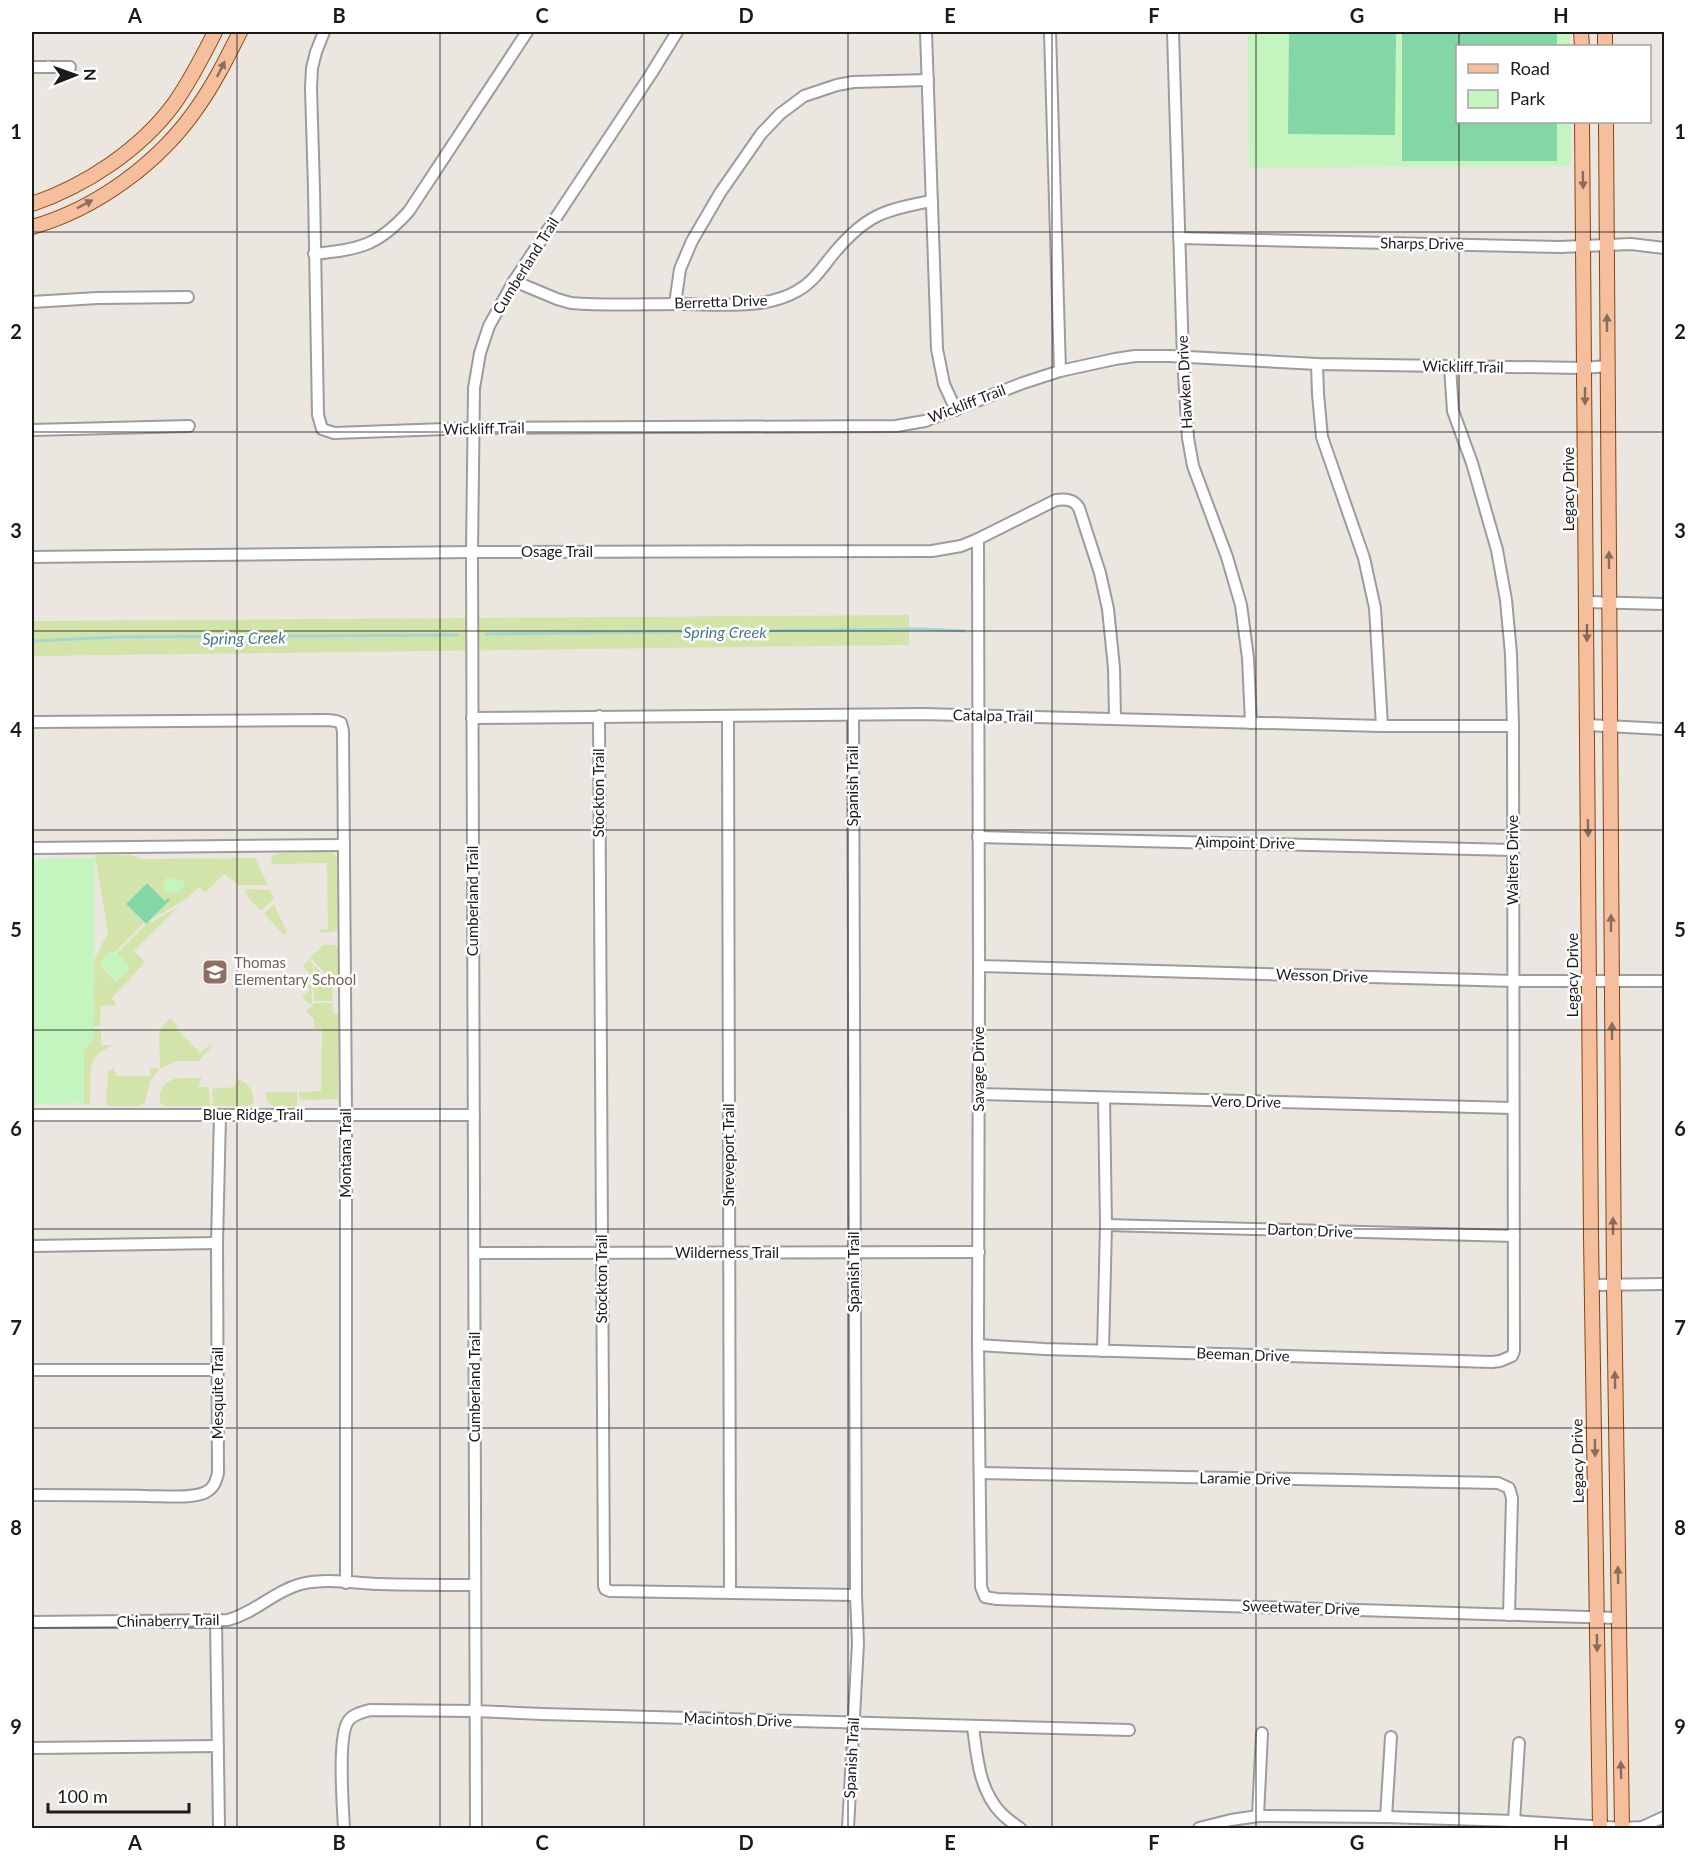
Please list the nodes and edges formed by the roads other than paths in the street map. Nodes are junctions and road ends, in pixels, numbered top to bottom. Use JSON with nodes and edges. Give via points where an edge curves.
{"nodes":[{"id":1,"x":215,"y":32,"type":"edge"},
{"id":2,"x":240,"y":32,"type":"edge"},
{"id":3,"x":324,"y":32,"type":"edge"},
{"id":4,"x":527,"y":32,"type":"edge"},
{"id":5,"x":678,"y":32,"type":"edge"},
{"id":6,"x":926,"y":32,"type":"edge"},
{"id":7,"x":1050,"y":32,"type":"edge"},
{"id":8,"x":1173,"y":32,"type":"edge"},
{"id":9,"x":32,"y":67,"type":"edge"},
{"id":10,"x":70,"y":67,"type":"dead end"},
{"id":11,"x":928,"y":80,"type":"junction"},
{"id":12,"x":1582,"y":123,"type":"edge"},
{"id":13,"x":1606,"y":123,"type":"edge"},
{"id":14,"x":136,"y":144,"type":"junction"},
{"id":15,"x":151,"y":160,"type":"junction"},
{"id":16,"x":932,"y":201,"type":"junction"},
{"id":17,"x":32,"y":204,"type":"edge"},
{"id":18,"x":32,"y":227,"type":"edge"},
{"id":19,"x":1179,"y":238,"type":"junction"},
{"id":20,"x":1583,"y":246,"type":"junction"},
{"id":21,"x":1607,"y":246,"type":"junction"},
{"id":22,"x":1665,"y":248,"type":"edge"},
{"id":23,"x":314,"y":254,"type":"junction"},
{"id":24,"x":514,"y":281,"type":"junction"},
{"id":25,"x":188,"y":297,"type":"dead end"},
{"id":26,"x":32,"y":302,"type":"edge"},
{"id":27,"x":675,"y":304,"type":"junction"},
{"id":28,"x":1183,"y":358,"type":"junction"},
{"id":29,"x":1317,"y":364,"type":"junction"},
{"id":30,"x":1607,"y":366,"type":"junction"},
{"id":31,"x":1450,"y":367,"type":"junction"},
{"id":32,"x":1584,"y":368,"type":"junction"},
{"id":33,"x":1060,"y":371,"type":"junction"},
{"id":34,"x":956,"y":410,"type":"junction"},
{"id":35,"x":189,"y":426,"type":"dead end"},
{"id":36,"x":473,"y":428,"type":"junction"},
{"id":37,"x":32,"y":430,"type":"edge"},
{"id":38,"x":978,"y":539,"type":"junction"},
{"id":39,"x":472,"y":552,"type":"junction"},
{"id":40,"x":32,"y":557,"type":"edge"},
{"id":41,"x":1586,"y":602,"type":"junction"},
{"id":42,"x":1609,"y":603,"type":"junction"},
{"id":43,"x":1665,"y":604,"type":"edge"},
{"id":44,"x":853,"y":715,"type":"junction"},
{"id":45,"x":978,"y":715,"type":"junction"},
{"id":46,"x":599,"y":716,"type":"junction"},
{"id":47,"x":728,"y":716,"type":"junction"},
{"id":48,"x":472,"y":718,"type":"junction"},
{"id":49,"x":1115,"y":719,"type":"junction"},
{"id":50,"x":32,"y":722,"type":"edge"},
{"id":51,"x":1251,"y":723,"type":"junction"},
{"id":52,"x":1587,"y":725,"type":"junction"},
{"id":53,"x":1382,"y":726,"type":"junction"},
{"id":54,"x":1513,"y":726,"type":"junction"},
{"id":55,"x":1610,"y":726,"type":"junction"},
{"id":56,"x":1665,"y":729,"type":"edge"},
{"id":57,"x":978,"y":837,"type":"junction"},
{"id":58,"x":344,"y":845,"type":"junction"},
{"id":59,"x":32,"y":849,"type":"edge"},
{"id":60,"x":1512,"y":850,"type":"junction"},
{"id":61,"x":979,"y":966,"type":"junction"},
{"id":62,"x":1514,"y":981,"type":"junction"},
{"id":63,"x":1590,"y":981,"type":"junction"},
{"id":64,"x":1612,"y":981,"type":"junction"},
{"id":65,"x":1665,"y":981,"type":"edge"},
{"id":66,"x":979,"y":1094,"type":"junction"},
{"id":67,"x":1104,"y":1099,"type":"junction"},
{"id":68,"x":1513,"y":1108,"type":"junction"},
{"id":69,"x":32,"y":1115,"type":"edge"},
{"id":70,"x":220,"y":1115,"type":"junction"},
{"id":71,"x":346,"y":1115,"type":"junction"},
{"id":72,"x":474,"y":1115,"type":"junction"},
{"id":73,"x":1106,"y":1226,"type":"junction"},
{"id":74,"x":1514,"y":1236,"type":"junction"},
{"id":75,"x":217,"y":1243,"type":"junction"},
{"id":76,"x":32,"y":1246,"type":"edge"},
{"id":77,"x":729,"y":1252,"type":"junction"},
{"id":78,"x":979,"y":1252,"type":"junction"},
{"id":79,"x":475,"y":1253,"type":"junction"},
{"id":80,"x":603,"y":1253,"type":"junction"},
{"id":81,"x":854,"y":1253,"type":"junction"},
{"id":82,"x":1614,"y":1284,"type":"junction"},
{"id":83,"x":1665,"y":1284,"type":"edge"},
{"id":84,"x":1593,"y":1285,"type":"junction"},
{"id":85,"x":978,"y":1345,"type":"junction"},
{"id":86,"x":1103,"y":1351,"type":"junction"},
{"id":87,"x":1508,"y":1359,"type":"joint"},
{"id":88,"x":218,"y":1370,"type":"junction"},
{"id":89,"x":32,"y":1371,"type":"edge"},
{"id":90,"x":980,"y":1473,"type":"junction"},
{"id":91,"x":32,"y":1495,"type":"edge"},
{"id":92,"x":346,"y":1582,"type":"junction"},
{"id":93,"x":475,"y":1585,"type":"junction"},
{"id":94,"x":730,"y":1593,"type":"junction"},
{"id":95,"x":856,"y":1595,"type":"junction"},
{"id":96,"x":985,"y":1597,"type":"joint"},
{"id":97,"x":1509,"y":1616,"type":"junction"},
{"id":98,"x":1597,"y":1617,"type":"junction"},
{"id":99,"x":1618,"y":1618,"type":"junction"},
{"id":100,"x":216,"y":1620,"type":"junction"},
{"id":101,"x":32,"y":1622,"type":"edge"},
{"id":102,"x":475,"y":1711,"type":"junction"},
{"id":103,"x":853,"y":1723,"type":"junction"},
{"id":104,"x":973,"y":1726,"type":"junction"},
{"id":105,"x":1129,"y":1730,"type":"dead end"},
{"id":106,"x":1262,"y":1733,"type":"dead end"},
{"id":107,"x":1391,"y":1737,"type":"dead end"},
{"id":108,"x":1519,"y":1743,"type":"dead end"},
{"id":109,"x":218,"y":1746,"type":"junction"},
{"id":110,"x":32,"y":1748,"type":"edge"},
{"id":111,"x":1258,"y":1816,"type":"junction"},
{"id":112,"x":1665,"y":1816,"type":"edge"},
{"id":113,"x":1386,"y":1817,"type":"junction"},
{"id":114,"x":1514,"y":1821,"type":"junction"},
{"id":115,"x":1600,"y":1827,"type":"edge"},
{"id":116,"x":219,"y":1828,"type":"edge"},
{"id":117,"x":344,"y":1828,"type":"edge"},
{"id":118,"x":476,"y":1828,"type":"edge"},
{"id":119,"x":848,"y":1828,"type":"edge"},
{"id":120,"x":1020,"y":1828,"type":"edge"},
{"id":121,"x":1199,"y":1828,"type":"edge"},
{"id":122,"x":1622,"y":1828,"type":"edge"}],
"edges":[{"from":1,"to":14,"type":"main road","via":[[173,105]]},
{"from":15,"to":2,"type":"main road","one_way":true,"via":[[196,110]]},
{"from":3,"to":23,"type":"street","via":[[312,68]]},
{"from":4,"to":23,"type":"street","via":[[409,211],[387,233],[362,246]]},
{"from":5,"to":24,"type":"street","name":"Cumberland Trail"},
{"from":6,"to":11,"type":"street"},
{"from":7,"to":33,"type":"street"},
{"from":8,"to":19,"type":"street","name":"Hawken Drive"},
{"from":9,"to":10,"type":"street"},
{"from":11,"to":16,"type":"street"},
{"from":11,"to":27,"type":"street","via":[[837,85],[804,96],[780,114],[761,134],[720,193],[692,241],[680,269]]},
{"from":12,"to":20,"type":"main road","name":"Legacy Drive","one_way":true},
{"from":13,"to":21,"type":"main road"},
{"from":14,"to":15,"type":"main road"},
{"from":14,"to":17,"type":"main road","via":[[97,173]]},
{"from":18,"to":15,"type":"main road","one_way":true,"via":[[93,201]]},
{"from":16,"to":27,"type":"street","name":"Berretta Drive","via":[[887,210],[867,220],[806,286],[784,298],[755,303]]},
{"from":16,"to":34,"type":"street","via":[[937,349],[944,384]]},
{"from":19,"to":20,"type":"street","name":"Sharps Drive"},
{"from":19,"to":28,"type":"street","name":"Hawken Drive"},
{"from":20,"to":21,"type":"street","name":"Sharps Drive"},
{"from":20,"to":32,"type":"main road","name":"Legacy Drive"},
{"from":21,"to":22,"type":"street","name":"Sharps Drive"},
{"from":30,"to":21,"type":"main road","one_way":true},
{"from":23,"to":36,"type":"street","name":"Wickliff Trail","via":[[318,416],[322,429],[334,433]]},
{"from":24,"to":27,"type":"street","name":"Berretta Drive","via":[[571,303]]},
{"from":24,"to":36,"type":"street","name":"Cumberland Trail","via":[[495,314],[480,353]]},
{"from":25,"to":26,"type":"street"},
{"from":28,"to":29,"type":"street","name":"Wickliff Trail"},
{"from":28,"to":33,"type":"street","name":"Wickliff Trail","via":[[1135,356]]},
{"from":28,"to":51,"type":"street","name":"Hawken Drive","via":[[1190,452],[1241,605]]},
{"from":29,"to":31,"type":"street","name":"Wickliff Trail"},
{"from":29,"to":53,"type":"street","via":[[1322,437],[1364,558],[1375,608]]},
{"from":30,"to":32,"type":"street","name":"Wickliff Trail"},
{"from":42,"to":30,"type":"main road","one_way":true},
{"from":31,"to":32,"type":"street","name":"Wickliff Trail"},
{"from":31,"to":54,"type":"street","name":"Walters Drive","via":[[1453,411],[1486,507],[1503,580]]},
{"from":32,"to":41,"type":"main road","name":"Legacy Drive","one_way":true},
{"from":33,"to":34,"type":"street","name":"Wickliff Trail"},
{"from":34,"to":36,"type":"street","name":"Wickliff Trail","via":[[896,426]]},
{"from":35,"to":37,"type":"street"},
{"from":36,"to":39,"type":"street","name":"Cumberland Trail"},
{"from":38,"to":39,"type":"street","name":"Osage Trail","via":[[932,551]]},
{"from":38,"to":45,"type":"street","name":"Savage Drive"},
{"from":38,"to":49,"type":"street","name":"Osage Trail","via":[[1056,500],[1076,502],[1105,591],[1111,628]]},
{"from":39,"to":40,"type":"street","name":"Osage Trail"},
{"from":39,"to":48,"type":"street","name":"Cumberland Trail"},
{"from":41,"to":42,"type":"street"},
{"from":41,"to":52,"type":"main road","name":"Legacy Drive","one_way":true},
{"from":42,"to":43,"type":"street"},
{"from":42,"to":55,"type":"main road"},
{"from":44,"to":45,"type":"street","name":"Catalpa Trail"},
{"from":44,"to":47,"type":"street","name":"Catalpa Trail"},
{"from":44,"to":81,"type":"street","name":"Spanish Trail"},
{"from":45,"to":49,"type":"street","name":"Catalpa Trail"},
{"from":45,"to":57,"type":"street","name":"Savage Drive"},
{"from":46,"to":47,"type":"street","name":"Catalpa Trail"},
{"from":46,"to":48,"type":"street","name":"Catalpa Trail"},
{"from":46,"to":80,"type":"street","name":"Stockton Trail"},
{"from":47,"to":77,"type":"street","name":"Shreveport Trail"},
{"from":48,"to":72,"type":"street","name":"Cumberland Trail"},
{"from":49,"to":51,"type":"street","name":"Catalpa Trail"},
{"from":50,"to":58,"type":"street","name":"Montana Trail","via":[[341,723]]},
{"from":51,"to":53,"type":"street","name":"Catalpa Trail"},
{"from":52,"to":55,"type":"street"},
{"from":52,"to":63,"type":"main road","name":"Legacy Drive","one_way":true},
{"from":53,"to":54,"type":"street","name":"Catalpa Trail"},
{"from":54,"to":60,"type":"street","name":"Walters Drive"},
{"from":55,"to":56,"type":"street"},
{"from":64,"to":55,"type":"main road","one_way":true},
{"from":57,"to":60,"type":"street","name":"Aimpoint Drive"},
{"from":57,"to":61,"type":"street","name":"Savage Drive"},
{"from":58,"to":59,"type":"street"},
{"from":58,"to":71,"type":"street","name":"Montana Trail"},
{"from":60,"to":62,"type":"street","name":"Walters Drive"},
{"from":61,"to":62,"type":"street","name":"Wesson Drive"},
{"from":61,"to":66,"type":"street","name":"Savage Drive"},
{"from":62,"to":63,"type":"street","name":"Wesson Drive"},
{"from":62,"to":68,"type":"street","name":"Walters Drive"},
{"from":63,"to":64,"type":"street","name":"Wesson Drive"},
{"from":63,"to":84,"type":"main road","name":"Legacy Drive"},
{"from":64,"to":65,"type":"street","name":"Wesson Drive"},
{"from":82,"to":64,"type":"main road","one_way":true},
{"from":66,"to":67,"type":"street","name":"Vero Drive"},
{"from":66,"to":78,"type":"street","name":"Savage Drive"},
{"from":67,"to":68,"type":"street","name":"Vero Drive"},
{"from":67,"to":73,"type":"street"},
{"from":68,"to":74,"type":"street","name":"Walters Drive"},
{"from":69,"to":70,"type":"street","name":"Blue Ridge Trail"},
{"from":70,"to":71,"type":"street","name":"Blue Ridge Trail"},
{"from":70,"to":75,"type":"street","name":"Mesquite Trail"},
{"from":71,"to":72,"type":"street","name":"Blue Ridge Trail"},
{"from":71,"to":92,"type":"street","name":"Montana Trail"},
{"from":72,"to":79,"type":"street","name":"Cumberland Trail"},
{"from":73,"to":74,"type":"street","name":"Darton Drive"},
{"from":73,"to":86,"type":"street"},
{"from":74,"to":87,"type":"street","name":"Walters Drive","via":[[1514,1351]]},
{"from":75,"to":76,"type":"street"},
{"from":75,"to":88,"type":"street","name":"Mesquite Trail"},
{"from":77,"to":80,"type":"street","name":"Wilderness Trail"},
{"from":77,"to":81,"type":"street","name":"Wilderness Trail"},
{"from":77,"to":94,"type":"street","name":"Shreveport Trail"},
{"from":78,"to":81,"type":"street","name":"Wilderness Trail"},
{"from":78,"to":85,"type":"street","name":"Savage Drive"},
{"from":79,"to":80,"type":"street","name":"Wilderness Trail"},
{"from":79,"to":93,"type":"street","name":"Cumberland Trail"},
{"from":80,"to":94,"type":"street","name":"Stockton Trail","via":[[605,1589]]},
{"from":81,"to":95,"type":"street","name":"Spanish Trail"},
{"from":82,"to":83,"type":"street"},
{"from":82,"to":84,"type":"street"},
{"from":99,"to":82,"type":"main road","one_way":true},
{"from":84,"to":98,"type":"main road","name":"Legacy Drive","one_way":true},
{"from":85,"to":86,"type":"street","name":"Beeman Drive"},
{"from":85,"to":90,"type":"street","name":"Savage Drive"},
{"from":86,"to":87,"type":"street","name":"Beeman Drive","via":[[1492,1362]]},
{"from":88,"to":89,"type":"street"},
{"from":88,"to":91,"type":"street","name":"Mesquite Trail","via":[[218,1473],[213,1487],[206,1492],[174,1496]]},
{"from":90,"to":96,"type":"street","name":"Savage Drive","via":[[981,1587]]},
{"from":90,"to":97,"type":"street","name":"Laramie Drive","via":[[1498,1483],[1509,1488],[1512,1498]]},
{"from":92,"to":93,"type":"street","name":"Chinaberry Trail"},
{"from":92,"to":100,"type":"street","name":"Chinaberry Trail","via":[[290,1587],[240,1616]]},
{"from":93,"to":102,"type":"street","name":"Cumberland Trail"},
{"from":94,"to":95,"type":"street","name":"Stockton Trail"},
{"from":95,"to":103,"type":"street","name":"Spanish Trail","via":[[858,1642]]},
{"from":96,"to":97,"type":"street","name":"Sweetwater Drive"},
{"from":97,"to":98,"type":"street","name":"Sweetwater Drive"},
{"from":98,"to":99,"type":"street","name":"Sweetwater Drive"},
{"from":98,"to":115,"type":"main road","name":"Legacy Drive","one_way":true},
{"from":122,"to":99,"type":"main road","one_way":true},
{"from":100,"to":101,"type":"street","name":"Chinaberry Trail"},
{"from":100,"to":109,"type":"street"},
{"from":102,"to":103,"type":"street","name":"Macintosh Drive"},
{"from":102,"to":117,"type":"street","name":"Macintosh Drive","via":[[370,1710],[349,1719],[342,1738]]},
{"from":102,"to":118,"type":"street","name":"Cumberland Trail"},
{"from":103,"to":104,"type":"street","name":"Macintosh Drive"},
{"from":103,"to":119,"type":"street","name":"Spanish Trail"},
{"from":104,"to":105,"type":"street","name":"Macintosh Drive"},
{"from":104,"to":120,"type":"street","via":[[987,1794],[1002,1815]]},
{"from":106,"to":111,"type":"street"},
{"from":107,"to":113,"type":"street"},
{"from":108,"to":114,"type":"street"},
{"from":109,"to":110,"type":"street"},
{"from":109,"to":116,"type":"street"},
{"from":111,"to":113,"type":"street"},
{"from":111,"to":121,"type":"street"},
{"from":112,"to":122,"type":"street","via":[[1641,1827]]},
{"from":113,"to":114,"type":"street"},
{"from":114,"to":115,"type":"street"},
{"from":115,"to":122,"type":"street"}]}
